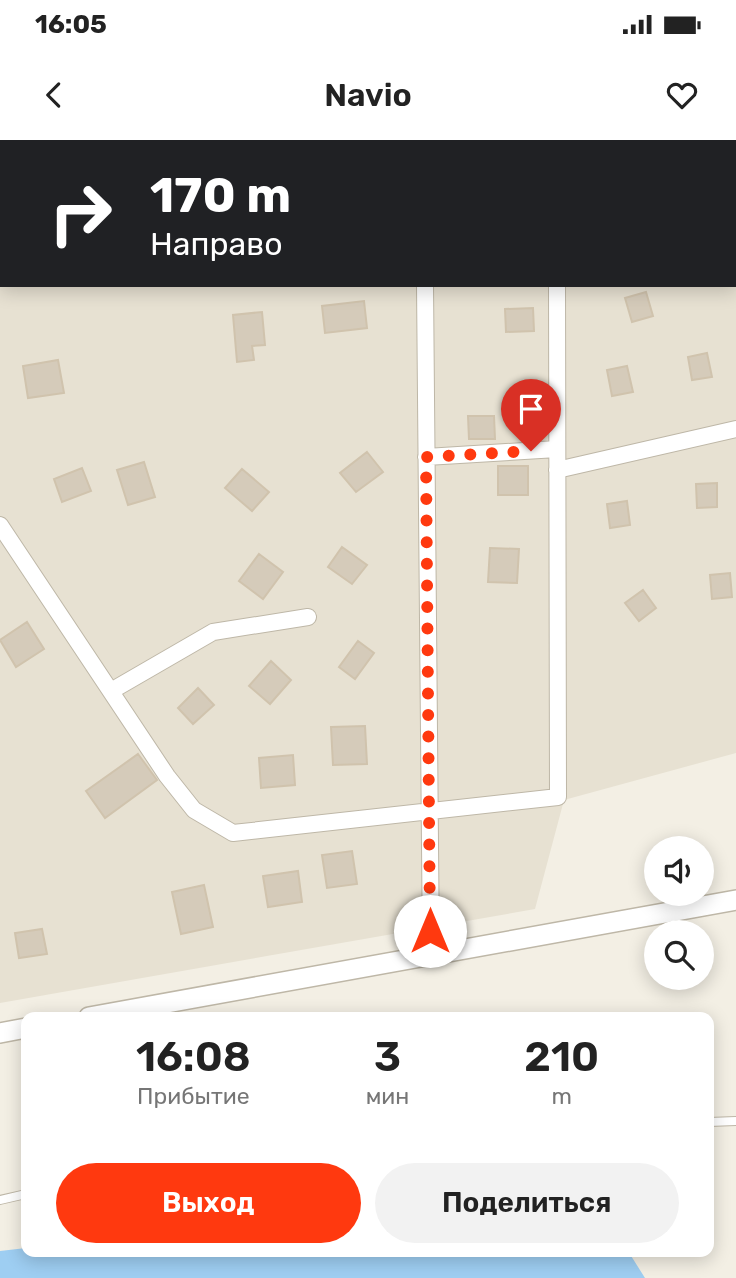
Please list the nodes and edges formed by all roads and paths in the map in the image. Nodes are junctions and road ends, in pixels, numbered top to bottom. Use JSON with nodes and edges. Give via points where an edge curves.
{"nodes":[{"id":1,"x":425,"y":287,"type":"edge"},
{"id":2,"x":557,"y":287,"type":"edge"},
{"id":3,"x":736,"y":429,"type":"edge"},
{"id":4,"x":557,"y":449,"type":"junction"},
{"id":5,"x":426,"y":457,"type":"junction"},
{"id":6,"x":557,"y":470,"type":"junction"},
{"id":7,"x":0,"y":525,"type":"edge"},
{"id":8,"x":308,"y":617,"type":"dead end"},
{"id":9,"x":111,"y":691,"type":"junction"},
{"id":10,"x":429,"y":811,"type":"junction"},
{"id":11,"x":736,"y":900,"type":"edge"},
{"id":12,"x":430,"y":955,"type":"junction"},
{"id":13,"x":116,"y":1012,"type":"edge"},
{"id":14,"x":21,"y":1029,"type":"edge"},
{"id":15,"x":0,"y":1033,"type":"edge"},
{"id":16,"x":736,"y":1121,"type":"edge"},
{"id":17,"x":714,"y":1122,"type":"edge"},
{"id":18,"x":21,"y":1195,"type":"edge"},
{"id":19,"x":0,"y":1200,"type":"edge"}],
"edges":[{"from":1,"to":5,"type":"street"},
{"from":2,"to":4,"type":"street"},
{"from":3,"to":6,"type":"street"},
{"from":4,"to":5,"type":"street"},
{"from":4,"to":6,"type":"street"},
{"from":5,"to":10,"type":"street"},
{"from":6,"to":10,"type":"street","via":[[558,796]]},
{"from":7,"to":9,"type":"street"},
{"from":8,"to":9,"type":"street","via":[[213,632]]},
{"from":9,"to":10,"type":"street","via":[[194,810],[233,833]]},
{"from":10,"to":12,"type":"street"},
{"from":11,"to":12,"type":"street"},
{"from":12,"to":13,"type":"street"},
{"from":14,"to":15,"type":"street"},
{"from":16,"to":17,"type":"lane"},
{"from":18,"to":19,"type":"lane"}]}
